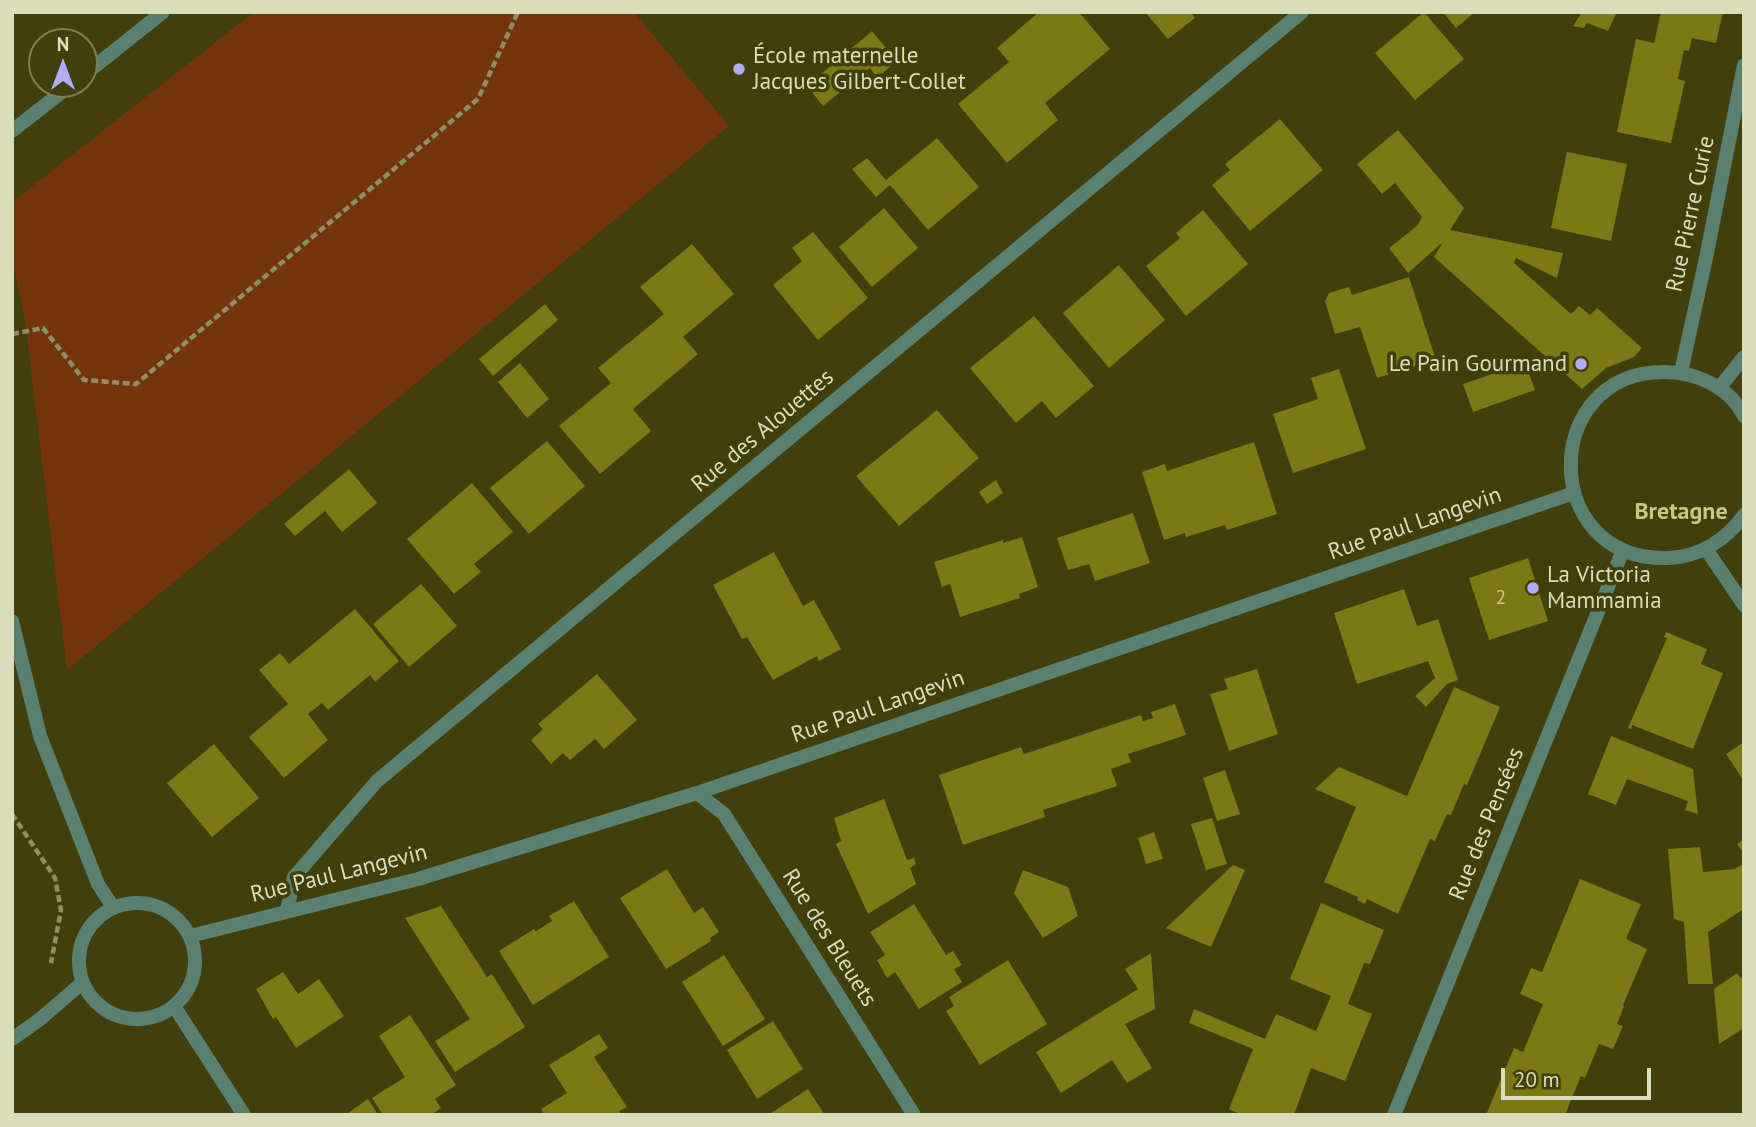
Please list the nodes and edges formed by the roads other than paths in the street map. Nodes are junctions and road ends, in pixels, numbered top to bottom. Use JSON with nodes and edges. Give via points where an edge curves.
{"nodes":[{"id":1,"x":163,"y":12,"type":"edge"},
{"id":2,"x":1302,"y":12,"type":"edge"},
{"id":3,"x":98,"y":64,"type":"edge"},
{"id":4,"x":1744,"y":65,"type":"edge"},
{"id":5,"x":54,"y":98,"type":"edge"},
{"id":6,"x":12,"y":131,"type":"edge"},
{"id":7,"x":1744,"y":358,"type":"edge"},
{"id":8,"x":1681,"y":372,"type":"junction"},
{"id":9,"x":1718,"y":388,"type":"junction"},
{"id":10,"x":1744,"y":416,"type":"edge"},
{"id":11,"x":1574,"y":494,"type":"junction"},
{"id":12,"x":1744,"y":515,"type":"edge"},
{"id":13,"x":1706,"y":549,"type":"junction"},
{"id":14,"x":1623,"y":550,"type":"junction"},
{"id":15,"x":1744,"y":605,"type":"edge"},
{"id":16,"x":12,"y":621,"type":"edge"},
{"id":17,"x":697,"y":793,"type":"junction"},
{"id":18,"x":113,"y":907,"type":"junction"},
{"id":19,"x":287,"y":911,"type":"junction"},
{"id":20,"x":190,"y":936,"type":"junction"},
{"id":21,"x":82,"y":983,"type":"junction"},
{"id":22,"x":174,"y":1006,"type":"junction"},
{"id":23,"x":12,"y":1038,"type":"edge"},
{"id":24,"x":244,"y":1115,"type":"edge"},
{"id":25,"x":914,"y":1115,"type":"edge"},
{"id":26,"x":1394,"y":1115,"type":"edge"}],
"edges":[{"from":1,"to":3,"type":"street"},
{"from":2,"to":19,"type":"street","name":"Rue des Alouettes","via":[[377,781],[294,877]]},
{"from":4,"to":8,"type":"street","name":"Rue Pierre Curie"},
{"from":5,"to":6,"type":"street"},
{"from":7,"to":9,"type":"street"},
{"from":8,"to":9,"type":"street"},
{"from":8,"to":11,"type":"street","via":[[1638,375],[1618,383],[1592,403],[1576,430],[1569,462]]},
{"from":9,"to":10,"type":"street"},
{"from":11,"to":14,"type":"street","via":[[1585,517]]},
{"from":11,"to":17,"type":"street","name":"Rue Paul Langevin"},
{"from":12,"to":13,"type":"street","via":[[1727,535]]},
{"from":13,"to":14,"type":"street","via":[[1679,558],[1651,558]]},
{"from":13,"to":15,"type":"street"},
{"from":14,"to":26,"type":"street","name":"Rue des Pensées"},
{"from":16,"to":18,"type":"street","via":[[40,736],[98,884]]},
{"from":17,"to":19,"type":"street","name":"Rue Paul Langevin","via":[[418,878]]},
{"from":17,"to":25,"type":"street","name":"Rue des Bleuets","via":[[723,814]]},
{"from":18,"to":20,"type":"street","via":[[130,903],[165,909]]},
{"from":18,"to":21,"type":"street","via":[[86,931],[79,948]]},
{"from":19,"to":20,"type":"street","name":"Rue Paul Langevin"},
{"from":20,"to":22,"type":"street","via":[[194,974]]},
{"from":21,"to":22,"type":"street","via":[[92,999],[122,1018],[158,1015]]},
{"from":21,"to":23,"type":"street"},
{"from":22,"to":24,"type":"street"}]}
